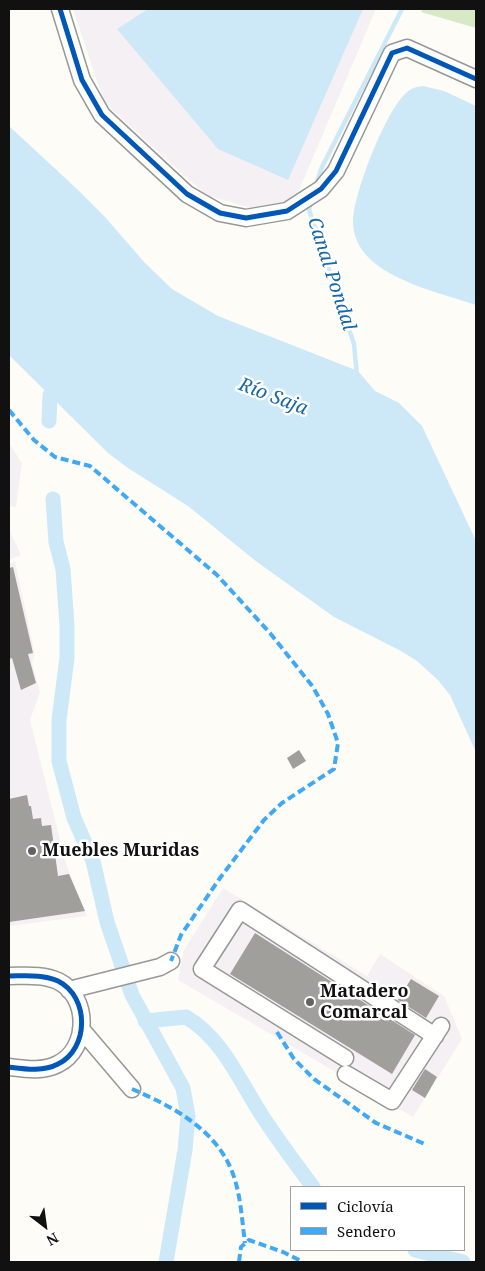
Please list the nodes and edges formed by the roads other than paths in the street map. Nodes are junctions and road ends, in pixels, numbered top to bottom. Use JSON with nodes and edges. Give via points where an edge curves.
{"nodes":[{"id":1,"x":60,"y":9,"type":"edge"},
{"id":2,"x":476,"y":78,"type":"edge"},
{"id":3,"x":166,"y":964,"type":"dead end"},
{"id":4,"x":9,"y":976,"type":"edge"},
{"id":5,"x":69,"y":990,"type":"junction"},
{"id":6,"x":81,"y":1029,"type":"junction"},
{"id":7,"x":345,"y":1066,"type":"joint"},
{"id":8,"x":9,"y":1067,"type":"edge"},
{"id":9,"x":132,"y":1088,"type":"dead end"}],
"edges":[{"from":1,"to":2,"type":"street","via":[[82,80],[102,115],[187,194],[220,213],[246,218],[287,211],[315,192],[336,171],[392,53],[407,48]]},
{"from":3,"to":5,"type":"street"},
{"from":4,"to":5,"type":"street","via":[[38,975],[60,982]]},
{"from":5,"to":6,"type":"street","via":[[80,1008]]},
{"from":6,"to":8,"type":"street","via":[[78,1045],[69,1057],[58,1064],[44,1069]]},
{"from":6,"to":9,"type":"street"},
{"from":7,"to":7,"type":"street","via":[[202,969],[240,910],[438,1031],[392,1102]]}]}
